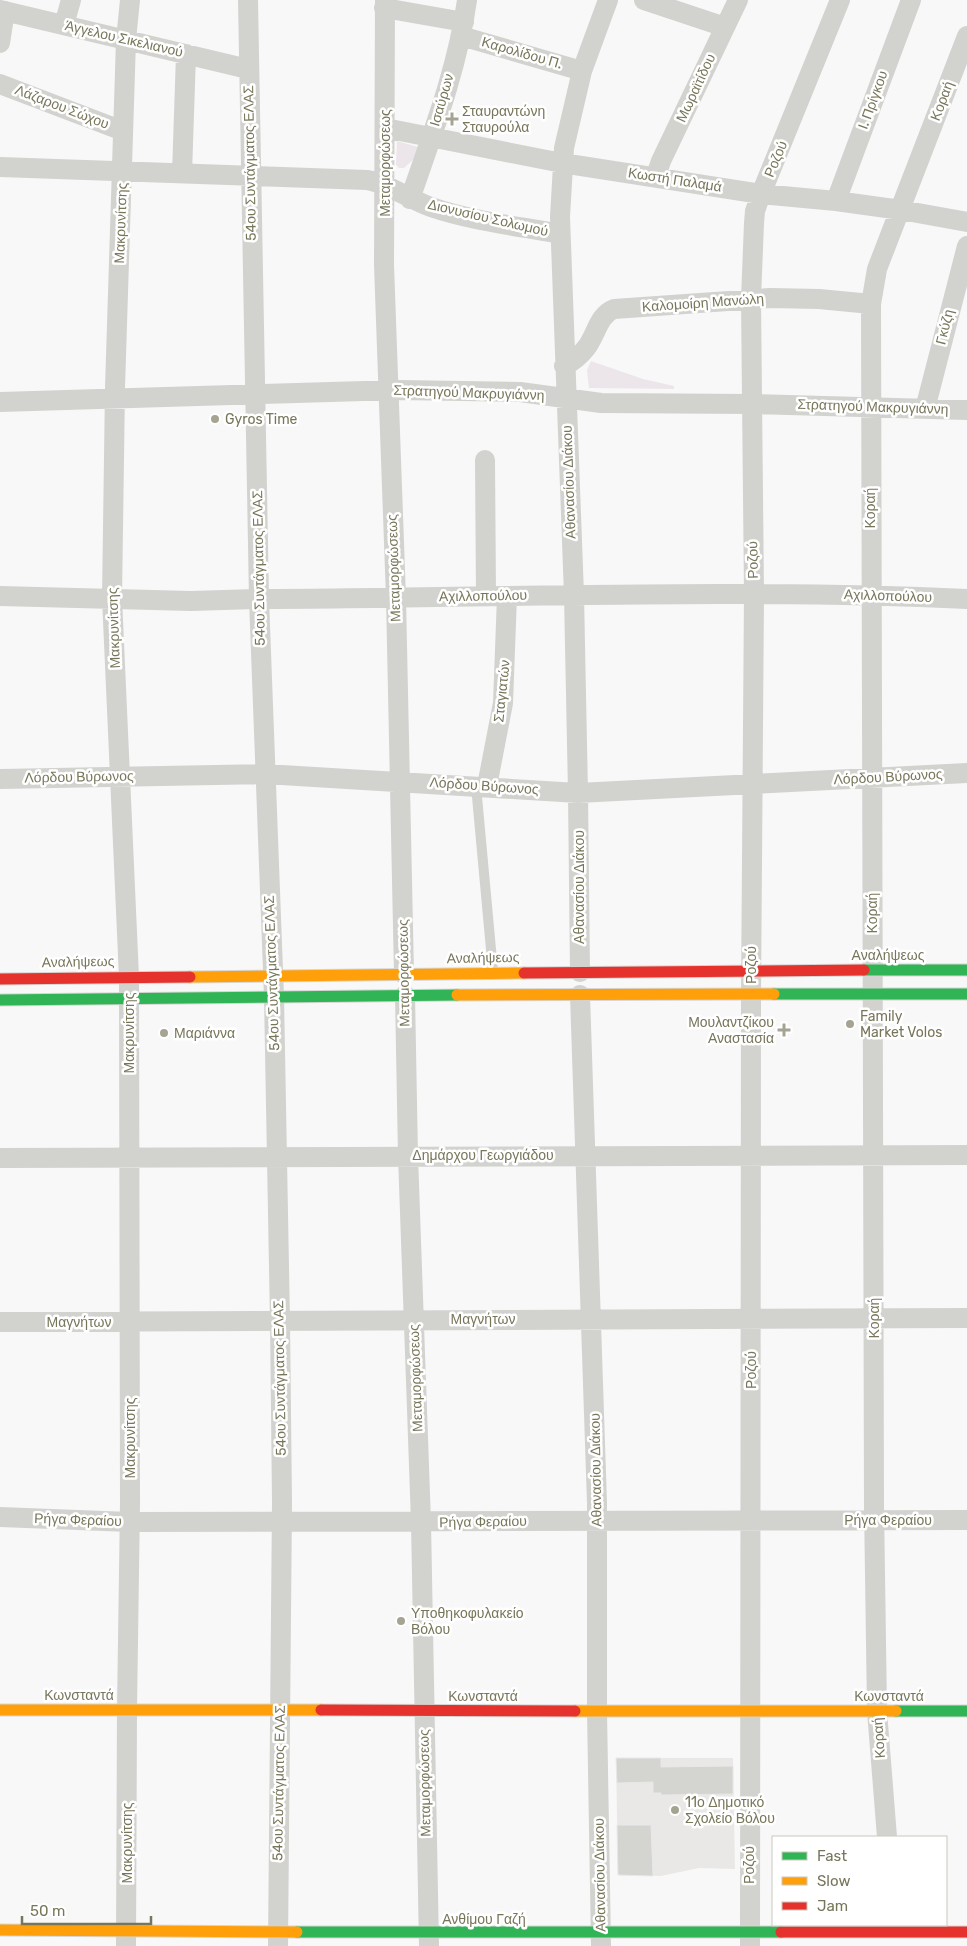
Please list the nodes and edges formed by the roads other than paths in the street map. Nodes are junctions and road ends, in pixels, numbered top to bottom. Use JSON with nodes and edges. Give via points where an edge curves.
{"nodes":[{"id":1,"x":71,"y":0,"type":"edge"},
{"id":2,"x":130,"y":0,"type":"edge"},
{"id":3,"x":248,"y":0,"type":"edge"},
{"id":4,"x":467,"y":0,"type":"edge"},
{"id":5,"x":608,"y":0,"type":"edge"},
{"id":6,"x":644,"y":0,"type":"edge"},
{"id":7,"x":738,"y":0,"type":"edge"},
{"id":8,"x":840,"y":0,"type":"edge"},
{"id":9,"x":910,"y":0,"type":"edge"},
{"id":10,"x":384,"y":4,"type":"edge"},
{"id":11,"x":3,"y":8,"type":"edge"},
{"id":12,"x":64,"y":25,"type":"junction"},
{"id":13,"x":725,"y":26,"type":"junction"},
{"id":14,"x":462,"y":29,"type":"junction"},
{"id":15,"x":967,"y":36,"type":"edge"},
{"id":16,"x":126,"y":40,"type":"junction"},
{"id":17,"x":0,"y":43,"type":"edge"},
{"id":18,"x":186,"y":54,"type":"junction"},
{"id":19,"x":248,"y":69,"type":"junction"},
{"id":20,"x":582,"y":71,"type":"junction"},
{"id":21,"x":0,"y":84,"type":"edge"},
{"id":22,"x":385,"y":128,"type":"junction"},
{"id":23,"x":123,"y":131,"type":"junction"},
{"id":24,"x":431,"y":138,"type":"junction"},
{"id":25,"x":562,"y":163,"type":"junction"},
{"id":26,"x":0,"y":167,"type":"edge"},
{"id":27,"x":122,"y":171,"type":"junction"},
{"id":28,"x":182,"y":174,"type":"junction"},
{"id":29,"x":250,"y":176,"type":"junction"},
{"id":30,"x":656,"y":176,"type":"junction"},
{"id":31,"x":384,"y":185,"type":"junction"},
{"id":32,"x":761,"y":194,"type":"junction"},
{"id":33,"x":410,"y":199,"type":"junction"},
{"id":34,"x":836,"y":201,"type":"junction"},
{"id":35,"x":901,"y":210,"type":"junction"},
{"id":36,"x":967,"y":222,"type":"edge"},
{"id":37,"x":560,"y":234,"type":"junction"},
{"id":38,"x":967,"y":246,"type":"edge"},
{"id":39,"x":751,"y":299,"type":"junction"},
{"id":40,"x":871,"y":304,"type":"junction"},
{"id":41,"x":564,"y":366,"type":"junction"},
{"id":42,"x":388,"y":390,"type":"junction"},
{"id":43,"x":255,"y":394,"type":"junction"},
{"id":44,"x":115,"y":398,"type":"junction"},
{"id":45,"x":565,"y":399,"type":"junction"},
{"id":46,"x":0,"y":402,"type":"edge"},
{"id":47,"x":752,"y":404,"type":"junction"},
{"id":48,"x":871,"y":408,"type":"junction"},
{"id":49,"x":925,"y":409,"type":"junction"},
{"id":50,"x":967,"y":410,"type":"edge"},
{"id":51,"x":485,"y":460,"type":"dead end"},
{"id":52,"x":754,"y":593,"type":"junction"},
{"id":53,"x":574,"y":594,"type":"junction"},
{"id":54,"x":870,"y":594,"type":"junction"},
{"id":55,"x":0,"y":596,"type":"edge"},
{"id":56,"x":486,"y":596,"type":"junction"},
{"id":57,"x":507,"y":596,"type":"junction"},
{"id":58,"x":112,"y":598,"type":"junction"},
{"id":59,"x":396,"y":598,"type":"junction"},
{"id":60,"x":967,"y":598,"type":"edge"},
{"id":61,"x":259,"y":599,"type":"junction"},
{"id":62,"x":967,"y":773,"type":"edge"},
{"id":63,"x":265,"y":774,"type":"junction"},
{"id":64,"x":120,"y":776,"type":"junction"},
{"id":65,"x":871,"y":778,"type":"junction"},
{"id":66,"x":0,"y":779,"type":"edge"},
{"id":67,"x":400,"y":781,"type":"junction"},
{"id":68,"x":752,"y":783,"type":"junction"},
{"id":69,"x":482,"y":786,"type":"junction"},
{"id":70,"x":578,"y":793,"type":"junction"},
{"id":71,"x":751,"y":970,"type":"junction"},
{"id":72,"x":872,"y":970,"type":"junction"},
{"id":73,"x":967,"y":970,"type":"edge"},
{"id":74,"x":580,"y":972,"type":"junction"},
{"id":75,"x":493,"y":973,"type":"junction"},
{"id":76,"x":404,"y":974,"type":"junction"},
{"id":77,"x":273,"y":975,"type":"junction"},
{"id":78,"x":129,"y":977,"type":"junction"},
{"id":79,"x":0,"y":979,"type":"edge"},
{"id":80,"x":751,"y":994,"type":"junction"},
{"id":81,"x":872,"y":994,"type":"junction"},
{"id":82,"x":967,"y":994,"type":"edge"},
{"id":83,"x":405,"y":995,"type":"junction"},
{"id":84,"x":580,"y":995,"type":"junction"},
{"id":85,"x":274,"y":997,"type":"junction"},
{"id":86,"x":129,"y":998,"type":"junction"},
{"id":87,"x":0,"y":1000,"type":"edge"},
{"id":88,"x":585,"y":1155,"type":"junction"},
{"id":89,"x":967,"y":1155,"type":"edge"},
{"id":90,"x":130,"y":1156,"type":"junction"},
{"id":91,"x":277,"y":1156,"type":"junction"},
{"id":92,"x":408,"y":1156,"type":"junction"},
{"id":93,"x":752,"y":1156,"type":"junction"},
{"id":94,"x":872,"y":1156,"type":"junction"},
{"id":95,"x":0,"y":1158,"type":"edge"},
{"id":96,"x":751,"y":1318,"type":"junction"},
{"id":97,"x":875,"y":1318,"type":"junction"},
{"id":98,"x":967,"y":1318,"type":"edge"},
{"id":99,"x":592,"y":1319,"type":"junction"},
{"id":100,"x":414,"y":1320,"type":"junction"},
{"id":101,"x":280,"y":1321,"type":"junction"},
{"id":102,"x":0,"y":1322,"type":"edge"},
{"id":103,"x":130,"y":1322,"type":"junction"},
{"id":104,"x":0,"y":1517,"type":"edge"},
{"id":105,"x":598,"y":1520,"type":"junction"},
{"id":106,"x":874,"y":1520,"type":"junction"},
{"id":107,"x":967,"y":1520,"type":"edge"},
{"id":108,"x":750,"y":1521,"type":"junction"},
{"id":109,"x":130,"y":1522,"type":"junction"},
{"id":110,"x":282,"y":1522,"type":"junction"},
{"id":111,"x":421,"y":1522,"type":"junction"},
{"id":112,"x":0,"y":1710,"type":"edge"},
{"id":113,"x":127,"y":1710,"type":"junction"},
{"id":114,"x":280,"y":1710,"type":"junction"},
{"id":115,"x":423,"y":1711,"type":"junction"},
{"id":116,"x":598,"y":1711,"type":"junction"},
{"id":117,"x":750,"y":1711,"type":"junction"},
{"id":118,"x":877,"y":1711,"type":"junction"},
{"id":119,"x":967,"y":1711,"type":"edge"},
{"id":120,"x":887,"y":1836,"type":"edge"},
{"id":121,"x":0,"y":1930,"type":"edge"},
{"id":122,"x":967,"y":1932,"type":"edge"},
{"id":123,"x":894,"y":1934,"type":"edge"},
{"id":124,"x":119,"y":1939,"type":"edge"},
{"id":125,"x":278,"y":1939,"type":"edge"},
{"id":126,"x":749,"y":1939,"type":"edge"},
{"id":127,"x":428,"y":1940,"type":"edge"},
{"id":128,"x":601,"y":1940,"type":"edge"}],
"edges":[{"from":1,"to":12,"type":"street"},
{"from":2,"to":16,"type":"street","name":"Μακρυνίτσης"},
{"from":3,"to":19,"type":"street","name":"54ου Συντάγματος ΕΛΑΣ"},
{"from":4,"to":14,"type":"street","name":"Ισαύρων"},
{"from":5,"to":20,"type":"street","name":"Αθανασίου Διάκου"},
{"from":6,"to":13,"type":"street"},
{"from":7,"to":13,"type":"street","name":"Μωραϊτίδου"},
{"from":8,"to":32,"type":"street","name":"Ροζού"},
{"from":9,"to":34,"type":"street","name":"Ι. Πρίγκου"},
{"from":10,"to":14,"type":"street","name":"Καρολίδου Π."},
{"from":10,"to":22,"type":"street","name":"Μεταμορφώσεως"},
{"from":11,"to":12,"type":"street","name":"Άγγελου Σικελιανού"},
{"from":11,"to":17,"type":"street"},
{"from":12,"to":16,"type":"street","name":"Άγγελου Σικελιανού"},
{"from":13,"to":30,"type":"street","name":"Μωραϊτίδου"},
{"from":14,"to":20,"type":"street","name":"Καρολίδου Π."},
{"from":14,"to":24,"type":"street","name":"Ισαύρων"},
{"from":15,"to":35,"type":"street","name":"Κοραή"},
{"from":16,"to":18,"type":"street","name":"Άγγελου Σικελιανού"},
{"from":16,"to":23,"type":"street","name":"Μακρυνίτσης"},
{"from":18,"to":19,"type":"street","name":"Άγγελου Σικελιανού"},
{"from":18,"to":28,"type":"street"},
{"from":19,"to":29,"type":"street","name":"54ου Συντάγματος ΕΛΑΣ"},
{"from":20,"to":25,"type":"street","name":"Αθανασίου Διάκου"},
{"from":21,"to":23,"type":"street","name":"Λάζαρου Σώχου"},
{"from":22,"to":24,"type":"street","name":"Κωστή Παλαμά"},
{"from":22,"to":31,"type":"street","name":"Μεταμορφώσεως"},
{"from":23,"to":27,"type":"street","name":"Μακρυνίτσης"},
{"from":24,"to":25,"type":"street","name":"Κωστή Παλαμά"},
{"from":24,"to":33,"type":"street","name":"Ισαύρων"},
{"from":25,"to":30,"type":"street","name":"Κωστή Παλαμά"},
{"from":25,"to":37,"type":"street","name":"Αθανασίου Διάκου"},
{"from":26,"to":27,"type":"street","name":"Διονυσίου Σολωμού"},
{"from":27,"to":28,"type":"street","name":"Διονυσίου Σολωμού"},
{"from":27,"to":44,"type":"street","name":"Μακρυνίτσης"},
{"from":28,"to":29,"type":"street","name":"Διονυσίου Σολωμού"},
{"from":29,"to":31,"type":"street","name":"Διονυσίου Σολωμού","via":[[367,180]]},
{"from":29,"to":43,"type":"street","name":"54ου Συντάγματος ΕΛΑΣ"},
{"from":30,"to":32,"type":"street","name":"Κωστή Παλαμά"},
{"from":31,"to":33,"type":"street","name":"Διονυσίου Σολωμού"},
{"from":31,"to":42,"type":"street","name":"Μεταμορφώσεως"},
{"from":32,"to":34,"type":"street","name":"Κωστή Παλαμά"},
{"from":32,"to":39,"type":"street","name":"Ροζού","via":[[754,223]]},
{"from":33,"to":37,"type":"street","name":"Διονυσίου Σολωμού","via":[[451,212]]},
{"from":34,"to":35,"type":"street","name":"Κωστή Παλαμά"},
{"from":35,"to":36,"type":"street","name":"Κωστή Παλαμά"},
{"from":35,"to":40,"type":"street","name":"Κοραή","via":[[877,269]]},
{"from":37,"to":41,"type":"street","name":"Αθανασίου Διάκου"},
{"from":38,"to":49,"type":"street","name":"Γκύζη"},
{"from":39,"to":40,"type":"street","name":"Καλομοίρη Μανώλη","via":[[795,298]]},
{"from":39,"to":41,"type":"street","name":"Καλομοίρη Μανώλη","via":[[610,310],[586,349]]},
{"from":39,"to":47,"type":"street","name":"Ροζού"},
{"from":40,"to":48,"type":"street","name":"Κοραή"},
{"from":41,"to":45,"type":"street","name":"Αθανασίου Διάκου"},
{"from":42,"to":43,"type":"street","name":"Στρατηγού Μακρυγιάννη"},
{"from":42,"to":45,"type":"street","name":"Στρατηγού Μακρυγιάννη","via":[[520,392]]},
{"from":42,"to":59,"type":"street","name":"Μεταμορφώσεως"},
{"from":43,"to":44,"type":"street","name":"Στρατηγού Μακρυγιάννη"},
{"from":43,"to":61,"type":"street","name":"54ου Συντάγματος ΕΛΑΣ"},
{"from":44,"to":46,"type":"street","name":"Στρατηγού Μακρυγιάννη"},
{"from":44,"to":58,"type":"street","name":"Μακρυνίτσης"},
{"from":45,"to":47,"type":"street","name":"Στρατηγού Μακρυγιάννη"},
{"from":45,"to":53,"type":"street","name":"Αθανασίου Διάκου"},
{"from":47,"to":48,"type":"street","name":"Στρατηγού Μακρυγιάννη"},
{"from":47,"to":52,"type":"street","name":"Ροζού"},
{"from":48,"to":49,"type":"street","name":"Στρατηγού Μακρυγιάννη"},
{"from":48,"to":54,"type":"street","name":"Κοραή"},
{"from":49,"to":50,"type":"street","name":"Στρατηγού Μακρυγιάννη"},
{"from":51,"to":56,"type":"street"},
{"from":52,"to":53,"type":"street","name":"Αχιλλοπούλου"},
{"from":52,"to":54,"type":"street","name":"Αχιλλοπούλου"},
{"from":52,"to":68,"type":"street","name":"Ροζού"},
{"from":53,"to":57,"type":"street","name":"Αχιλλοπούλου"},
{"from":53,"to":70,"type":"street","name":"Αθανασίου Διάκου"},
{"from":54,"to":60,"type":"street","name":"Αχιλλοπούλου"},
{"from":54,"to":65,"type":"street","name":"Κοραή"},
{"from":55,"to":58,"type":"street","name":"Αχιλλοπούλου"},
{"from":56,"to":57,"type":"street","name":"Αχιλλοπούλου"},
{"from":56,"to":59,"type":"street","name":"Αχιλλοπούλου"},
{"from":57,"to":69,"type":"street","name":"Σταγιατών","via":[[503,703]]},
{"from":58,"to":61,"type":"street","name":"Αχιλλοπούλου"},
{"from":58,"to":64,"type":"street","name":"Μακρυνίτσης"},
{"from":59,"to":61,"type":"street","name":"Αχιλλοπούλου"},
{"from":59,"to":67,"type":"street","name":"Μεταμορφώσεως"},
{"from":61,"to":63,"type":"street","name":"54ου Συντάγματος ΕΛΑΣ"},
{"from":62,"to":65,"type":"street","name":"Λόρδου Βύρωνος"},
{"from":63,"to":64,"type":"street","name":"Λόρδου Βύρωνος"},
{"from":63,"to":67,"type":"street","name":"Λόρδου Βύρωνος"},
{"from":63,"to":77,"type":"street","name":"54ου Συντάγματος ΕΛΑΣ"},
{"from":64,"to":66,"type":"street","name":"Λόρδου Βύρωνος"},
{"from":64,"to":78,"type":"street","name":"Μακρυνίτσης"},
{"from":65,"to":68,"type":"street","name":"Λόρδου Βύρωνος"},
{"from":65,"to":72,"type":"street","name":"Κοραή"},
{"from":67,"to":69,"type":"street","name":"Λόρδου Βύρωνος"},
{"from":67,"to":76,"type":"street","name":"Μεταμορφώσεως"},
{"from":68,"to":70,"type":"street","name":"Λόρδου Βύρωνος"},
{"from":68,"to":71,"type":"street","name":"Ροζού"},
{"from":69,"to":70,"type":"street","name":"Λόρδου Βύρωνος"},
{"from":69,"to":75,"type":"lane","name":"Σταγιατών"},
{"from":70,"to":74,"type":"street","name":"Αθανασίου Διάκου"},
{"from":71,"to":72,"type":"main road","name":"Αναλήψεως"},
{"from":71,"to":74,"type":"main road","name":"Αναλήψεως"},
{"from":71,"to":80,"type":"street","name":"Ροζού"},
{"from":72,"to":73,"type":"main road","name":"Αναλήψεως"},
{"from":72,"to":81,"type":"street","name":"Κοραή"},
{"from":74,"to":75,"type":"main road","name":"Αναλήψεως"},
{"from":75,"to":76,"type":"main road","name":"Αναλήψεως"},
{"from":76,"to":77,"type":"main road","name":"Αναλήψεως"},
{"from":76,"to":83,"type":"main road","name":"Μεταμορφώσεως"},
{"from":77,"to":78,"type":"main road","name":"Αναλήψεως"},
{"from":77,"to":85,"type":"street","name":"54ου Συντάγματος ΕΛΑΣ"},
{"from":78,"to":79,"type":"main road","name":"Αναλήψεως"},
{"from":78,"to":86,"type":"street","name":"Μακρυνίτσης"},
{"from":80,"to":81,"type":"main road"},
{"from":80,"to":84,"type":"main road"},
{"from":80,"to":93,"type":"street","name":"Ροζού"},
{"from":81,"to":82,"type":"main road"},
{"from":81,"to":94,"type":"street","name":"Κοραή"},
{"from":83,"to":84,"type":"main road"},
{"from":83,"to":85,"type":"main road"},
{"from":83,"to":92,"type":"street","name":"Μεταμορφώσεως"},
{"from":84,"to":88,"type":"street","name":"Αθανασίου Διάκου"},
{"from":85,"to":86,"type":"main road"},
{"from":85,"to":91,"type":"street","name":"54ου Συντάγματος ΕΛΑΣ"},
{"from":86,"to":87,"type":"main road"},
{"from":86,"to":90,"type":"street","name":"Μακρυνίτσης"},
{"from":88,"to":92,"type":"street","name":"Δημάρχου Γεωργιάδου"},
{"from":88,"to":93,"type":"street","name":"Δημάρχου Γεωργιάδου"},
{"from":88,"to":99,"type":"street","name":"Αθανασίου Διάκου"},
{"from":89,"to":94,"type":"street","name":"Δημάρχου Γεωργιάδου"},
{"from":90,"to":91,"type":"street","name":"Δημάρχου Γεωργιάδου"},
{"from":90,"to":95,"type":"street","name":"Δημάρχου Γεωργιάδου"},
{"from":90,"to":103,"type":"street","name":"Μακρυνίτσης"},
{"from":91,"to":92,"type":"street","name":"Δημάρχου Γεωργιάδου"},
{"from":91,"to":101,"type":"street","name":"54ου Συντάγματος ΕΛΑΣ"},
{"from":92,"to":100,"type":"street","name":"Μεταμορφώσεως"},
{"from":93,"to":94,"type":"street","name":"Δημάρχου Γεωργιάδου"},
{"from":93,"to":96,"type":"street","name":"Ροζού"},
{"from":94,"to":97,"type":"street","name":"Κοραή"},
{"from":96,"to":97,"type":"street","name":"Μαγνήτων"},
{"from":96,"to":99,"type":"street","name":"Μαγνήτων"},
{"from":96,"to":108,"type":"street","name":"Ροζού"},
{"from":97,"to":98,"type":"street","name":"Μαγνήτων"},
{"from":97,"to":106,"type":"street","name":"Κοραή"},
{"from":99,"to":100,"type":"street","name":"Μαγνήτων"},
{"from":99,"to":105,"type":"street","name":"Αθανασίου Διάκου"},
{"from":100,"to":101,"type":"street","name":"Μαγνήτων"},
{"from":100,"to":111,"type":"street","name":"Μεταμορφώσεως"},
{"from":101,"to":103,"type":"street","name":"Μαγνήτων"},
{"from":101,"to":110,"type":"street","name":"54ου Συντάγματος ΕΛΑΣ"},
{"from":102,"to":103,"type":"street","name":"Μαγνήτων"},
{"from":103,"to":109,"type":"street","name":"Μακρυνίτσης"},
{"from":104,"to":109,"type":"street","name":"Ρήγα Φεραίου"},
{"from":105,"to":108,"type":"street","name":"Ρήγα Φεραίου"},
{"from":105,"to":111,"type":"street","name":"Ρήγα Φεραίου"},
{"from":105,"to":116,"type":"street","name":"Αθανασίου Διάκου"},
{"from":106,"to":107,"type":"street","name":"Ρήγα Φεραίου"},
{"from":106,"to":108,"type":"street","name":"Ρήγα Φεραίου"},
{"from":106,"to":118,"type":"street","name":"Κοραή"},
{"from":108,"to":117,"type":"street","name":"Ροζού"},
{"from":109,"to":110,"type":"street","name":"Ρήγα Φεραίου"},
{"from":109,"to":113,"type":"street","name":"Μακρυνίτσης"},
{"from":110,"to":111,"type":"street","name":"Ρήγα Φεραίου"},
{"from":110,"to":114,"type":"street","name":"54ου Συντάγματος ΕΛΑΣ"},
{"from":111,"to":115,"type":"street","name":"Μεταμορφώσεως"},
{"from":112,"to":113,"type":"main road","name":"Κωνσταντά"},
{"from":113,"to":114,"type":"main road","name":"Κωνσταντά"},
{"from":113,"to":124,"type":"street","name":"Μακρυνίτσης"},
{"from":114,"to":115,"type":"main road","name":"Κωνσταντά"},
{"from":114,"to":125,"type":"street","name":"54ου Συντάγματος ΕΛΑΣ"},
{"from":115,"to":116,"type":"main road","name":"Κωνσταντά"},
{"from":115,"to":127,"type":"street","name":"Μεταμορφώσεως"},
{"from":116,"to":117,"type":"main road","name":"Κωνσταντά"},
{"from":116,"to":128,"type":"street","name":"Αθανασίου Διάκου"},
{"from":117,"to":118,"type":"main road","name":"Κωνσταντά"},
{"from":117,"to":126,"type":"street","name":"Ροζού"},
{"from":118,"to":119,"type":"main road","name":"Κωνσταντά"},
{"from":118,"to":120,"type":"street","name":"Κοραή"},
{"from":121,"to":124,"type":"main road","name":"Ανθίμου Γαζή"},
{"from":122,"to":123,"type":"main road","name":"Ανθίμου Γαζή"},
{"from":123,"to":126,"type":"main road","name":"Ανθίμου Γαζή"},
{"from":124,"to":125,"type":"main road","name":"Ανθίμου Γαζή"},
{"from":125,"to":127,"type":"main road","name":"Ανθίμου Γαζή"},
{"from":126,"to":128,"type":"main road","name":"Ανθίμου Γαζή"},
{"from":127,"to":128,"type":"main road","name":"Ανθίμου Γαζή"}]}
